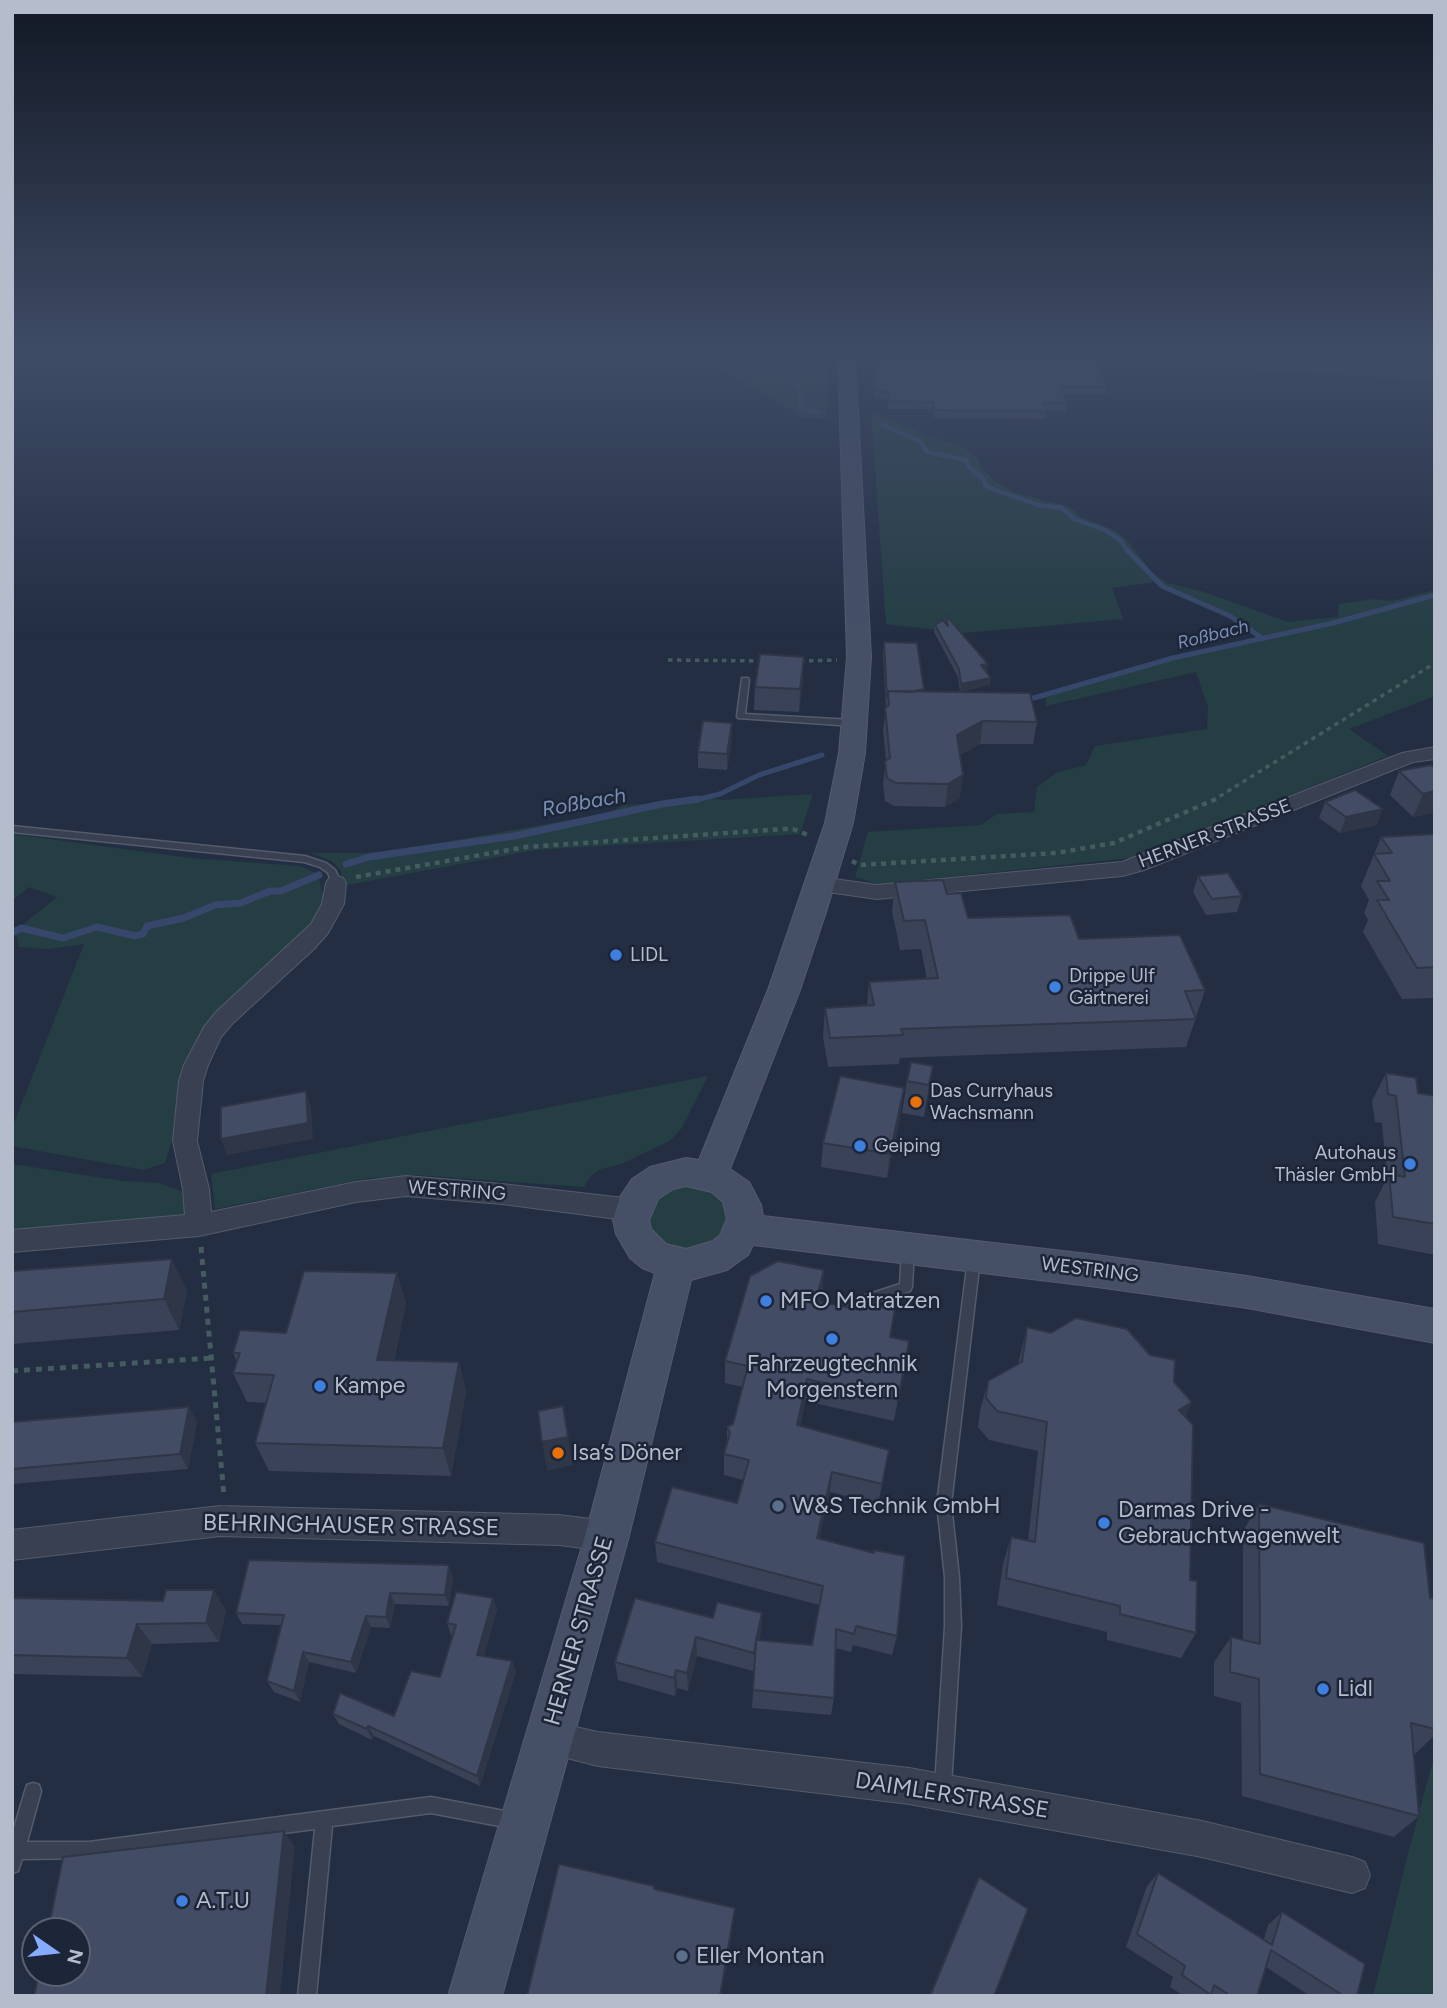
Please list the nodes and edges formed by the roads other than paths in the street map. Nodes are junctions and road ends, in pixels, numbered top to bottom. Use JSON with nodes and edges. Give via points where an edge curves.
{"nodes":[{"id":1,"x":850,"y":447,"type":"edge"},
{"id":2,"x":745,"y":680,"type":"dead end"},
{"id":3,"x":856,"y":724,"type":"junction"},
{"id":4,"x":1435,"y":752,"type":"edge"},
{"id":5,"x":12,"y":829,"type":"edge"},
{"id":6,"x":336,"y":883,"type":"joint"},
{"id":7,"x":821,"y":884,"type":"junction"},
{"id":8,"x":710,"y":1175,"type":"junction"},
{"id":9,"x":633,"y":1210,"type":"junction"},
{"id":10,"x":199,"y":1224,"type":"junction"},
{"id":11,"x":742,"y":1230,"type":"junction"},
{"id":12,"x":12,"y":1241,"type":"edge"},
{"id":13,"x":908,"y":1248,"type":"junction"},
{"id":14,"x":974,"y":1256,"type":"junction"},
{"id":15,"x":676,"y":1264,"type":"junction"},
{"id":16,"x":843,"y":1308,"type":"edge"},
{"id":17,"x":1435,"y":1326,"type":"edge"},
{"id":18,"x":607,"y":1536,"type":"junction"},
{"id":19,"x":12,"y":1545,"type":"edge"},
{"id":20,"x":548,"y":1738,"type":"junction"},
{"id":21,"x":33,"y":1791,"type":"dead end"},
{"id":22,"x":943,"y":1792,"type":"junction"},
{"id":23,"x":324,"y":1819,"type":"junction"},
{"id":24,"x":524,"y":1824,"type":"junction"},
{"id":25,"x":14,"y":1858,"type":"edge"},
{"id":26,"x":1352,"y":1875,"type":"dead end"},
{"id":27,"x":307,"y":1996,"type":"edge"},
{"id":28,"x":475,"y":1996,"type":"edge"}],
"edges":[{"from":1,"to":3,"type":"main road","via":[[859,657]]},
{"from":2,"to":3,"type":"lane","via":[[741,716]]},
{"from":3,"to":7,"type":"main road","via":[[845,799]]},
{"from":4,"to":7,"type":"street","name":"HERNER STRASSE","via":[[1409,757],[1122,869],[877,892]]},
{"from":5,"to":6,"type":"lane","via":[[305,859],[324,865]]},
{"from":6,"to":10,"type":"street","via":[[333,904],[320,928],[225,1017],[196,1065],[185,1141]]},
{"from":7,"to":8,"type":"main road"},
{"from":8,"to":9,"type":"main road","via":[[686,1172],[663,1177],[645,1189]]},
{"from":8,"to":11,"type":"main road","via":[[736,1192],[743,1205]]},
{"from":9,"to":10,"type":"street","name":"WESTRING","via":[[406,1186]]},
{"from":9,"to":15,"type":"main road","via":[[634,1234],[643,1247]]},
{"from":10,"to":12,"type":"street","name":"WESTRING"},
{"from":11,"to":13,"type":"main road","name":"WESTRING"},
{"from":11,"to":15,"type":"main road","via":[[735,1244],[714,1259]]},
{"from":13,"to":14,"type":"main road","name":"WESTRING"},
{"from":13,"to":16,"type":"lane","via":[[906,1287]]},
{"from":14,"to":17,"type":"main road","name":"WESTRING","via":[[1247,1292]]},
{"from":14,"to":22,"type":"lane","via":[[943,1504],[953,1626]]},
{"from":15,"to":18,"type":"main road","name":"HERNER STRASSE"},
{"from":18,"to":19,"type":"street","name":"BEHRINGHAUSER STRASSE","via":[[559,1530],[220,1521]]},
{"from":18,"to":20,"type":"main road","name":"HERNER STRASSE"},
{"from":20,"to":22,"type":"street","name":"DAIMLERSTRASSE","via":[[598,1749]]},
{"from":20,"to":24,"type":"main road","name":"HERNER STRASSE"},
{"from":21,"to":25,"type":"lane"},
{"from":22,"to":26,"type":"street","name":"DAIMLERSTRASSE","via":[[1202,1839]]},
{"from":23,"to":24,"type":"lane","via":[[431,1805]]},
{"from":23,"to":25,"type":"lane"},
{"from":23,"to":27,"type":"lane"},
{"from":24,"to":28,"type":"main road","name":"HERNER STRASSE"}]}
